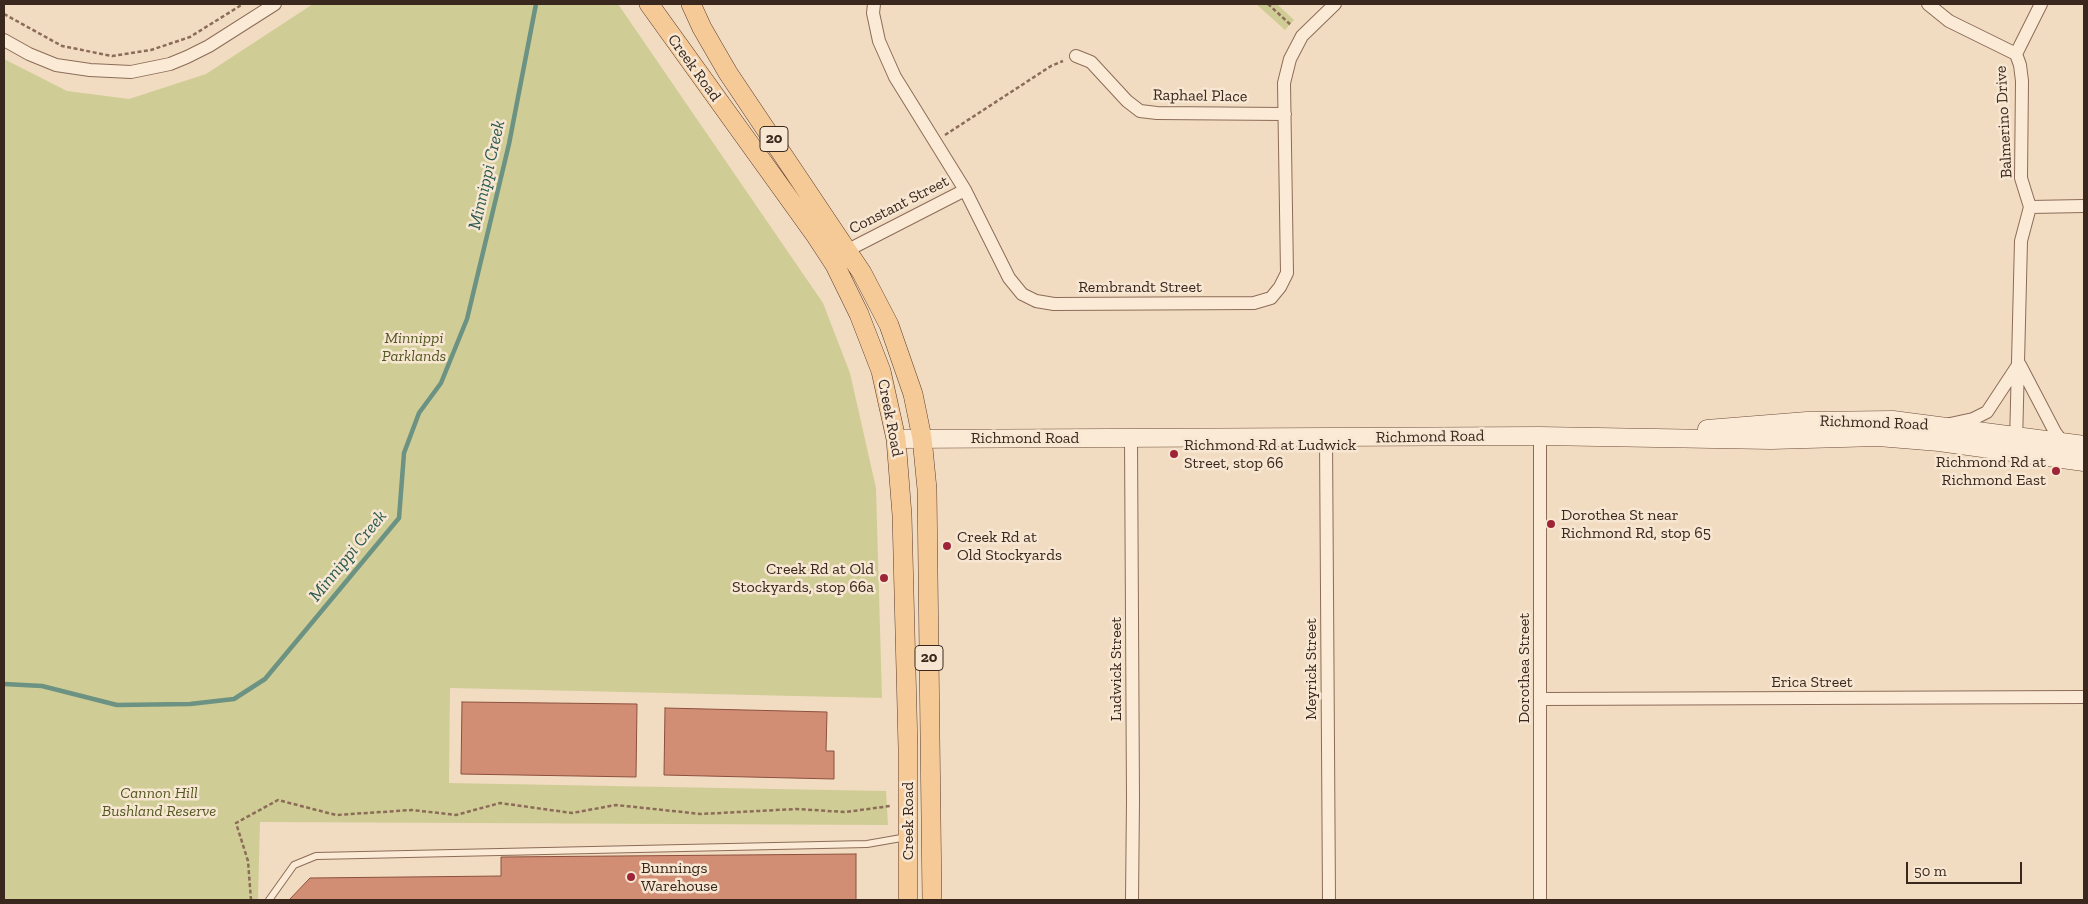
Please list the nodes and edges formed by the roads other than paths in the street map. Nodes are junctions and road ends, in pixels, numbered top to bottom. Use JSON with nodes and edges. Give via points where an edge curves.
{"nodes":[{"id":1,"x":275,"y":4,"type":"edge"},
{"id":2,"x":690,"y":4,"type":"edge"},
{"id":3,"x":874,"y":4,"type":"edge"},
{"id":4,"x":1335,"y":4,"type":"edge"},
{"id":5,"x":1928,"y":4,"type":"edge"},
{"id":6,"x":2040,"y":4,"type":"edge"},
{"id":7,"x":654,"y":6,"type":"edge"},
{"id":8,"x":4,"y":40,"type":"edge"},
{"id":9,"x":2016,"y":54,"type":"junction"},
{"id":10,"x":1076,"y":56,"type":"road end"},
{"id":11,"x":1285,"y":114,"type":"junction"},
{"id":12,"x":965,"y":190,"type":"junction"},
{"id":13,"x":2084,"y":206,"type":"edge"},
{"id":14,"x":2030,"y":207,"type":"junction"},
{"id":15,"x":848,"y":250,"type":"junction"},
{"id":16,"x":2019,"y":363,"type":"junction"},
{"id":17,"x":1942,"y":434,"type":"junction"},
{"id":18,"x":2016,"y":435,"type":"junction"},
{"id":19,"x":1540,"y":436,"type":"junction"},
{"id":20,"x":1664,"y":437,"type":"junction"},
{"id":21,"x":922,"y":438,"type":"junction"},
{"id":22,"x":1131,"y":438,"type":"junction"},
{"id":23,"x":1326,"y":438,"type":"junction"},
{"id":24,"x":896,"y":439,"type":"junction"},
{"id":25,"x":2063,"y":443,"type":"junction"},
{"id":26,"x":2084,"y":445,"type":"edge"},
{"id":27,"x":2016,"y":453,"type":"junction"},
{"id":28,"x":2084,"y":462,"type":"edge"},
{"id":29,"x":2084,"y":697,"type":"edge"},
{"id":30,"x":1541,"y":699,"type":"junction"},
{"id":31,"x":908,"y":837,"type":"junction"},
{"id":32,"x":269,"y":900,"type":"edge"},
{"id":33,"x":908,"y":900,"type":"edge"},
{"id":34,"x":932,"y":900,"type":"edge"},
{"id":35,"x":1132,"y":900,"type":"edge"},
{"id":36,"x":1329,"y":900,"type":"edge"},
{"id":37,"x":1540,"y":900,"type":"edge"}],
"edges":[{"from":1,"to":8,"type":"street","via":[[187,57],[131,72],[56,64]]},
{"from":2,"to":15,"type":"main road","name":"Creek Road","number":"20","via":[[728,73]]},
{"from":3,"to":12,"type":"street","name":"Rembrandt Street","via":[[879,41],[895,77]]},
{"from":4,"to":11,"type":"street","name":"Rembrandt Street","via":[[1302,36],[1290,60],[1284,83]]},
{"from":5,"to":9,"type":"street","via":[[1949,21]]},
{"from":6,"to":9,"type":"street","name":"Balmerino Drive"},
{"from":7,"to":24,"type":"main road","name":"Creek Road","number":"20","via":[[835,265],[871,342]]},
{"from":9,"to":14,"type":"street","name":"Balmerino Drive","via":[[2022,81],[2021,178]]},
{"from":10,"to":11,"type":"street","name":"Raphael Place","via":[[1091,62],[1140,111]]},
{"from":11,"to":12,"type":"street","name":"Rembrandt Street","via":[[1287,273],[1271,298],[1254,303],[1054,304],[1036,301],[1022,294],[1009,278]]},
{"from":12,"to":15,"type":"street","name":"Constant Street"},
{"from":13,"to":14,"type":"street"},
{"from":14,"to":16,"type":"street","via":[[2021,241]]},
{"from":15,"to":21,"type":"main road","name":"Creek Road","number":"20","via":[[889,326],[909,381]]},
{"from":16,"to":17,"type":"street","via":[[1987,412]]},
{"from":16,"to":18,"type":"street"},
{"from":16,"to":25,"type":"street"},
{"from":17,"to":18,"type":"main road","name":"Richmond Road"},
{"from":17,"to":20,"type":"main road","name":"Richmond Road","via":[[1712,440]]},
{"from":17,"to":20,"type":"main road","name":"Richmond Road","via":[[1935,437],[1922,432],[1848,429],[1845,421],[1705,429]]},
{"from":17,"to":27,"type":"main road","name":"Richmond Road"},
{"from":18,"to":25,"type":"main road","name":"Richmond Road"},
{"from":18,"to":27,"type":"street"},
{"from":19,"to":20,"type":"main road","name":"Richmond Road"},
{"from":19,"to":23,"type":"main road","name":"Richmond Road"},
{"from":19,"to":30,"type":"street","name":"Dorothea Street"},
{"from":21,"to":22,"type":"main road","name":"Richmond Road"},
{"from":21,"to":24,"type":"main road","name":"Richmond Road"},
{"from":21,"to":34,"type":"main road","name":"Creek Road","number":"20","via":[[928,513]]},
{"from":22,"to":23,"type":"main road","name":"Richmond Road"},
{"from":22,"to":35,"type":"street","name":"Ludwick Street"},
{"from":23,"to":36,"type":"street","name":"Meyrick Street"},
{"from":24,"to":31,"type":"main road","name":"Creek Road","number":"20","via":[[902,534]]},
{"from":25,"to":26,"type":"main road","name":"Richmond Road"},
{"from":27,"to":28,"type":"main road","name":"Richmond Road"},
{"from":29,"to":30,"type":"street","name":"Erica Street"},
{"from":30,"to":37,"type":"street","name":"Dorothea Street"},
{"from":31,"to":32,"type":"lane","via":[[867,844],[316,856],[294,865]]},
{"from":31,"to":33,"type":"main road","name":"Creek Road","number":"20"}]}
